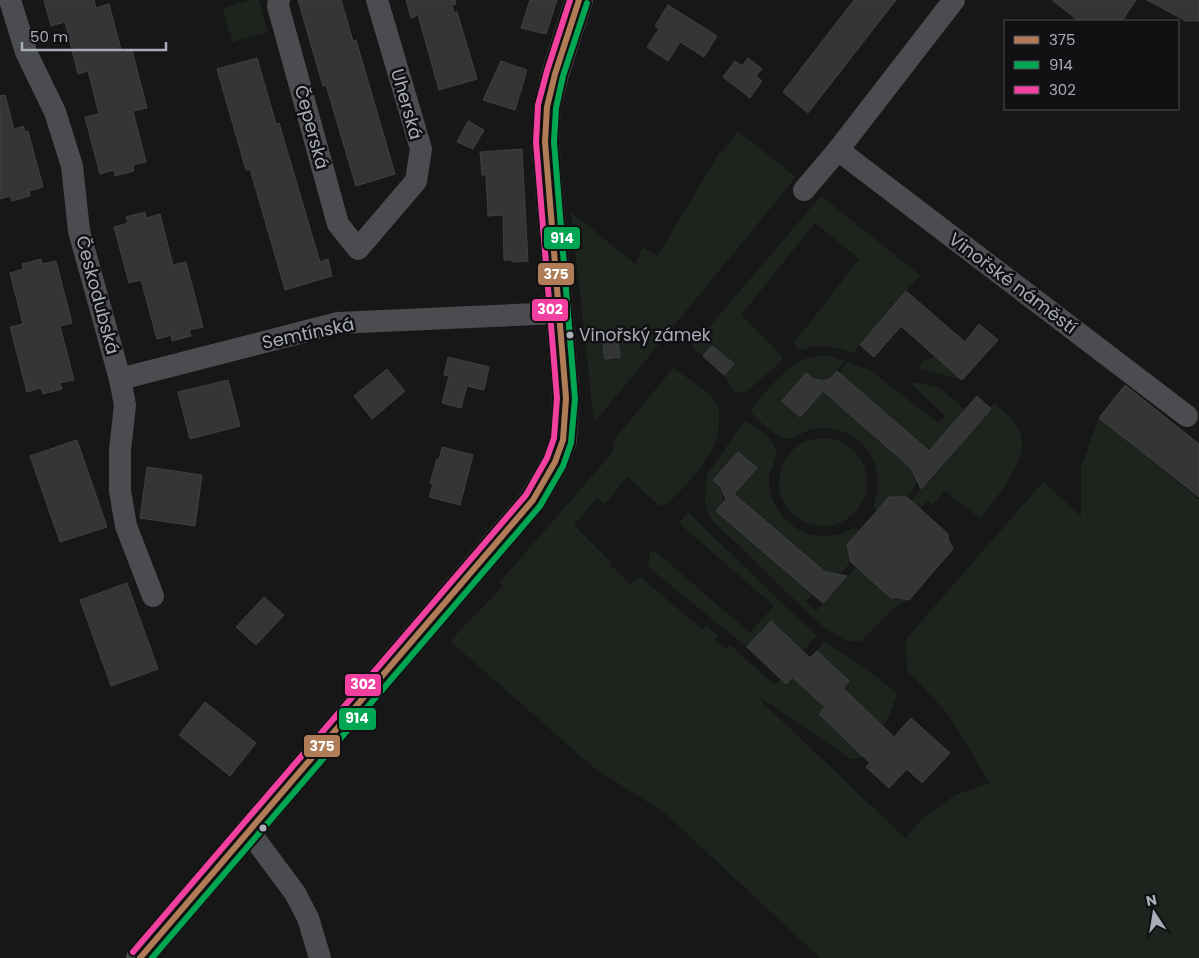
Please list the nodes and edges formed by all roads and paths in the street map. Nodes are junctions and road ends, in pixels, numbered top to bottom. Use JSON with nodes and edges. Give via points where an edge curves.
{"nodes":[{"id":1,"x":10,"y":0,"type":"edge"},
{"id":2,"x":279,"y":0,"type":"edge"},
{"id":3,"x":378,"y":0,"type":"edge"},
{"id":4,"x":579,"y":0,"type":"edge"},
{"id":5,"x":954,"y":0,"type":"edge"},
{"id":6,"x":838,"y":150,"type":"junction"},
{"id":7,"x":804,"y":190,"type":"dead end"},
{"id":8,"x":358,"y":248,"type":"joint"},
{"id":9,"x":559,"y":313,"type":"junction"},
{"id":10,"x":120,"y":379,"type":"junction"},
{"id":11,"x":1187,"y":416,"type":"dead end"},
{"id":12,"x":153,"y":596,"type":"dead end"},
{"id":13,"x":249,"y":831,"type":"junction"},
{"id":14,"x":140,"y":958,"type":"edge"},
{"id":15,"x":320,"y":958,"type":"edge"}],
"edges":[{"from":1,"to":10,"type":"street","name":"Českodubská","via":[[26,52],[55,112],[72,166],[79,231]]},
{"from":2,"to":8,"type":"street","name":"Čeperská","via":[[338,224]]},
{"from":3,"to":8,"type":"street","name":"Uherská","via":[[420,149],[416,180]]},
{"from":4,"to":9,"type":"main road","via":[[547,107],[545,142]]},
{"from":5,"to":6,"type":"street"},
{"from":6,"to":7,"type":"street"},
{"from":6,"to":11,"type":"street","name":"Vinořské náměstí"},
{"from":9,"to":10,"type":"street","name":"Semtínská","via":[[338,323]]},
{"from":9,"to":13,"type":"main road","via":[[566,398],[563,440],[555,462],[533,500]]},
{"from":10,"to":12,"type":"street","name":"Českodubská","via":[[125,405],[120,491],[126,526]]},
{"from":13,"to":14,"type":"main road"},
{"from":13,"to":15,"type":"street","via":[[296,893],[308,918]]}]}
